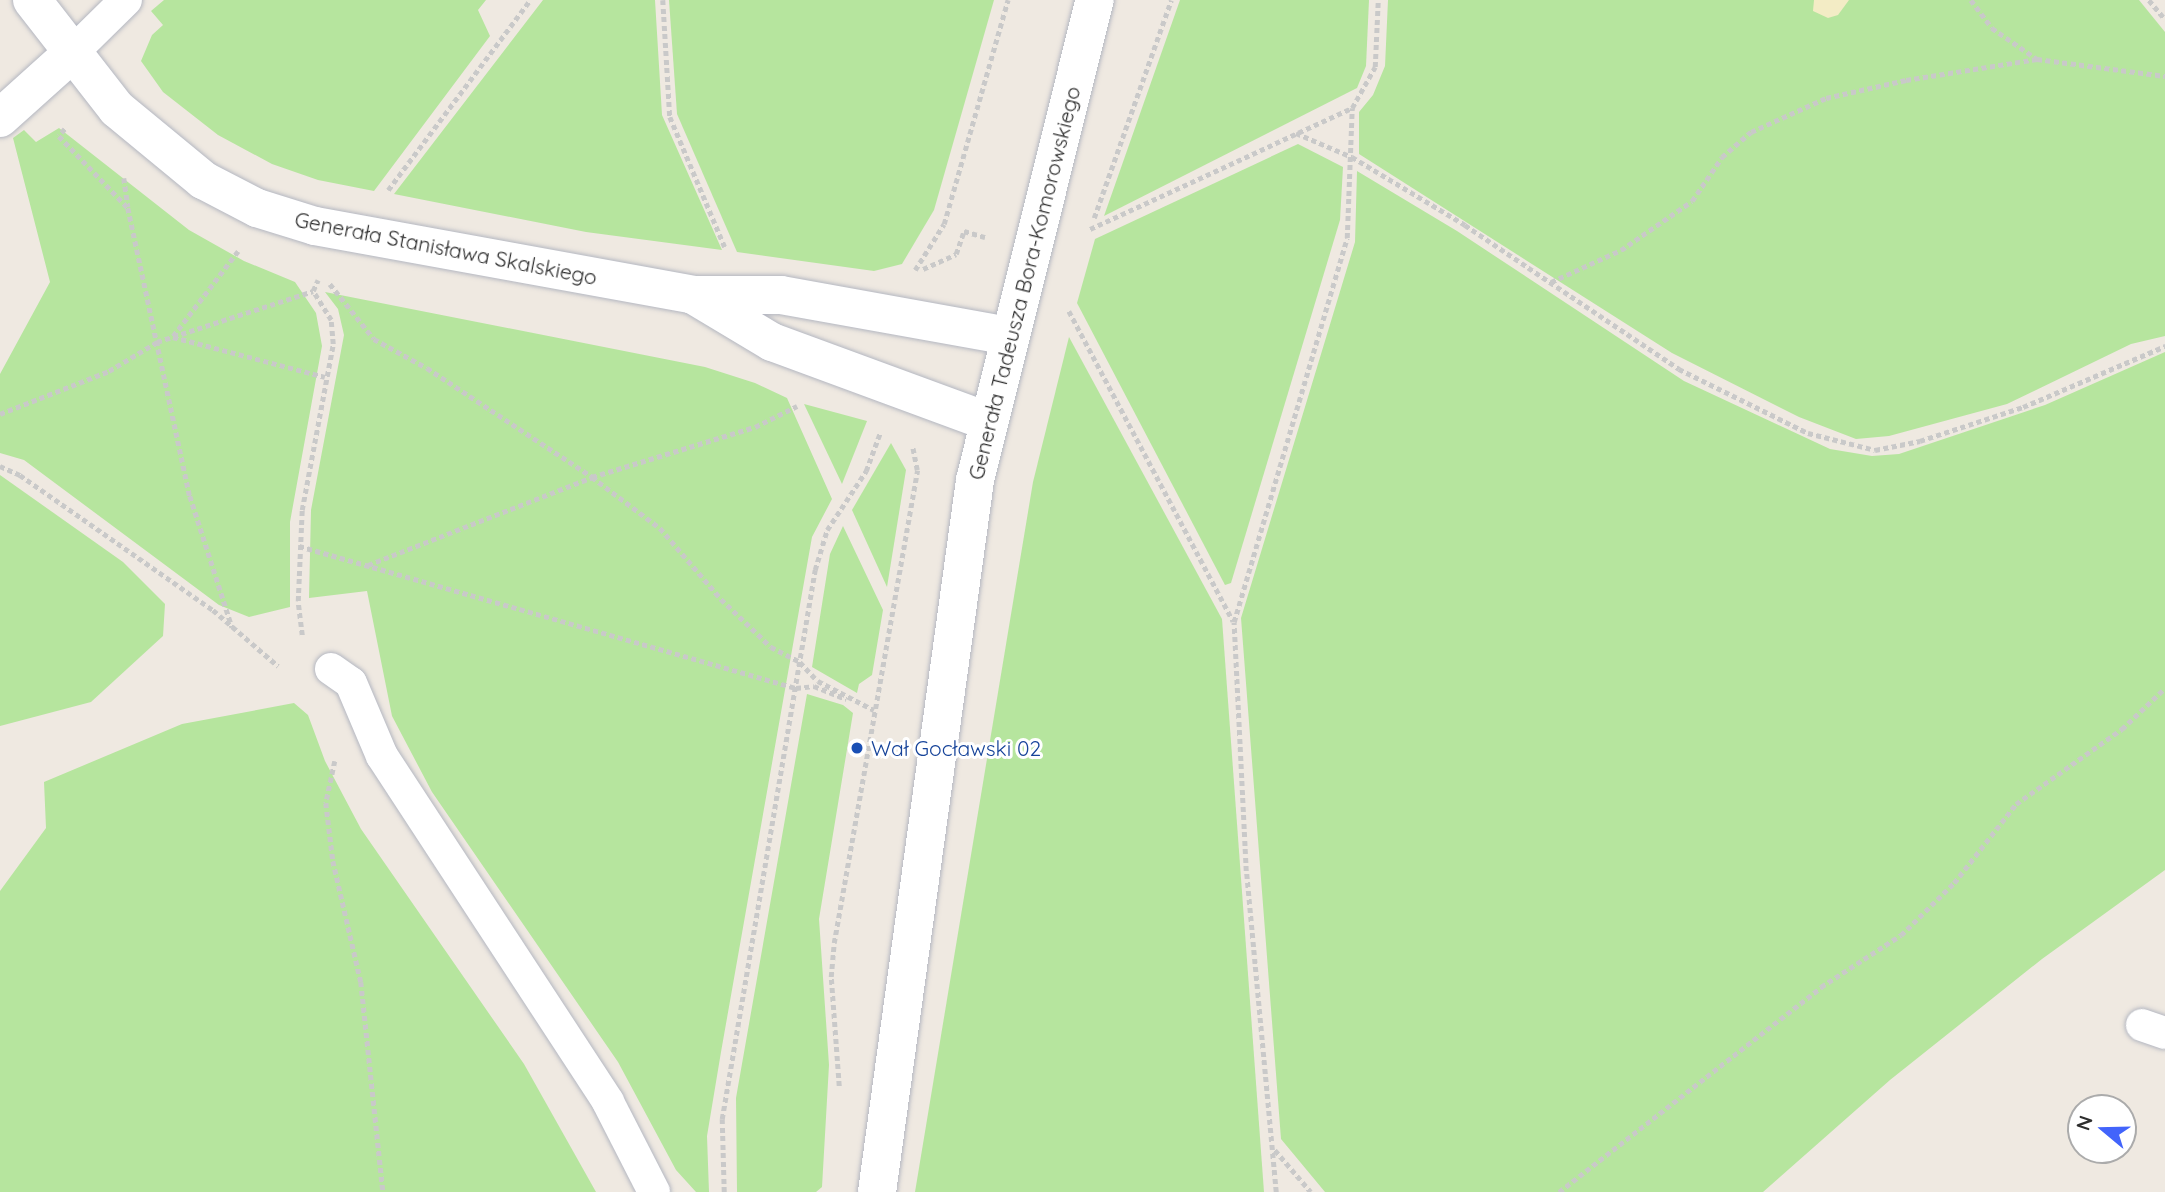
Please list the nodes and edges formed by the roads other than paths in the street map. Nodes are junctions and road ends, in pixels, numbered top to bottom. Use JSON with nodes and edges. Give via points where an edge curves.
{"nodes":[{"id":1,"x":32,"y":0,"type":"edge"},
{"id":2,"x":126,"y":0,"type":"edge"},
{"id":3,"x":1096,"y":0,"type":"edge"},
{"id":4,"x":71,"y":54,"type":"junction"},
{"id":5,"x":0,"y":118,"type":"edge"},
{"id":6,"x":693,"y":295,"type":"junction"},
{"id":7,"x":1008,"y":336,"type":"junction"},
{"id":8,"x":987,"y":421,"type":"junction"},
{"id":9,"x":331,"y":670,"type":"dead end"},
{"id":10,"x":654,"y":1192,"type":"edge"},
{"id":11,"x":877,"y":1192,"type":"edge"}],
"edges":[{"from":1,"to":4,"type":"street","name":"Generała Stanisława Skalskiego"},
{"from":2,"to":4,"type":"lane"},
{"from":3,"to":7,"type":"street","name":"Generała Tadeusza Bora-Komorowskiego"},
{"from":4,"to":5,"type":"street"},
{"from":4,"to":6,"type":"street","name":"Generała Stanisława Skalskiego","via":[[117,109],[163,150],[203,180],[257,208],[315,226]]},
{"from":6,"to":7,"type":"street","name":"Generała Stanisława Skalskiego","via":[[781,295]]},
{"from":6,"to":8,"type":"street","name":"Generała Stanisława Skalskiego","via":[[772,342]]},
{"from":7,"to":8,"type":"street","name":"Generała Tadeusza Bora-Komorowskiego"},
{"from":8,"to":11,"type":"street","name":"Generała Tadeusza Bora-Komorowskiego","via":[[975,480]]},
{"from":9,"to":10,"type":"lane","via":[[351,683],[382,756],[608,1102]]}]}
